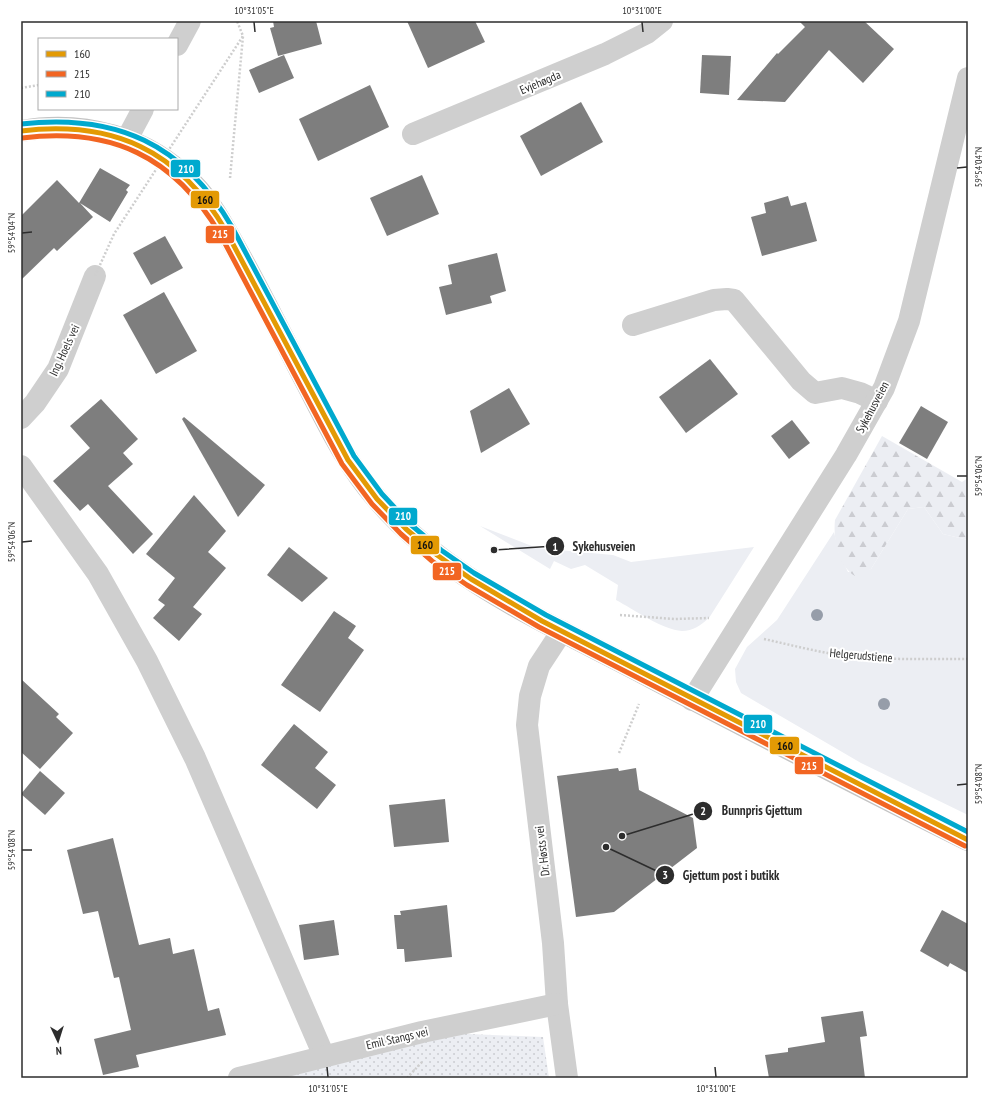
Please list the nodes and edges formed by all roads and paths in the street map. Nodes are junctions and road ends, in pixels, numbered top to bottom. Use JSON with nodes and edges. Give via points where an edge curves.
{"nodes":[{"id":1,"x":190,"y":21,"type":"edge"},
{"id":2,"x":237,"y":21,"type":"edge"},
{"id":3,"x":662,"y":21,"type":"edge"},
{"id":4,"x":243,"y":36,"type":"junction"},
{"id":5,"x":178,"y":43,"type":"edge"},
{"id":6,"x":968,"y":78,"type":"edge"},
{"id":7,"x":38,"y":85,"type":"edge"},
{"id":8,"x":21,"y":88,"type":"edge"},
{"id":9,"x":142,"y":110,"type":"edge"},
{"id":10,"x":21,"y":131,"type":"edge"},
{"id":11,"x":413,"y":134,"type":"dead end"},
{"id":12,"x":127,"y":139,"type":"junction"},
{"id":13,"x":230,"y":178,"type":"dead end"},
{"id":14,"x":96,"y":276,"type":"joint"},
{"id":15,"x":633,"y":325,"type":"dead end"},
{"id":16,"x":877,"y":400,"type":"junction"},
{"id":17,"x":21,"y":418,"type":"edge"},
{"id":18,"x":21,"y":466,"type":"edge"},
{"id":19,"x":620,"y":615,"type":"dead end"},
{"id":20,"x":715,"y":618,"type":"dead end"},
{"id":21,"x":562,"y":631,"type":"junction"},
{"id":22,"x":762,"y":638,"type":"dead end"},
{"id":23,"x":968,"y":659,"type":"edge"},
{"id":24,"x":692,"y":700,"type":"junction"},
{"id":25,"x":639,"y":704,"type":"dead end"},
{"id":26,"x":619,"y":753,"type":"dead end"},
{"id":27,"x":968,"y":840,"type":"edge"},
{"id":28,"x":557,"y":1004,"type":"junction"},
{"id":29,"x":324,"y":1056,"type":"junction"},
{"id":30,"x":239,"y":1078,"type":"edge"},
{"id":31,"x":567,"y":1078,"type":"edge"}],
"edges":[{"from":1,"to":5,"type":"street"},
{"from":2,"to":4,"type":"path"},
{"from":3,"to":11,"type":"street","name":"Evjehøgda","via":[[648,33],[605,54]]},
{"from":4,"to":13,"type":"path"},
{"from":4,"to":14,"type":"path","bridge":true,"via":[[114,234]]},
{"from":6,"to":16,"type":"street","name":"Sykehusveien","via":[[909,321]]},
{"from":7,"to":8,"type":"path"},
{"from":9,"to":12,"type":"street"},
{"from":10,"to":12,"type":"main road","via":[[58,127],[87,130]]},
{"from":12,"to":21,"type":"main road","via":[[176,167],[207,201],[258,289],[333,435],[356,474],[377,499],[404,528],[446,563]]},
{"from":14,"to":17,"type":"street","name":"Ing. Hoels vei","via":[[58,369],[35,403]]},
{"from":15,"to":16,"type":"street","via":[[714,300],[734,300],[801,381],[815,393],[842,388]]},
{"from":16,"to":24,"type":"street","name":"Sykehusveien","via":[[778,565]]},
{"from":18,"to":29,"type":"street","via":[[98,574],[147,661],[195,758]]},
{"from":19,"to":20,"type":"path","via":[[674,619]]},
{"from":21,"to":24,"type":"main road"},
{"from":21,"to":28,"type":"street","name":"Dr. Høsts vei","via":[[539,666],[530,696],[527,725],[553,943]]},
{"from":22,"to":23,"type":"path","name":"Helgerudstiene","via":[[845,656],[880,659]]},
{"from":24,"to":27,"type":"main road"},
{"from":25,"to":26,"type":"path"},
{"from":28,"to":29,"type":"street","name":"Emil Stangs vei","via":[[422,1032]]},
{"from":28,"to":31,"type":"street","name":"Dr. Høsts vei"},
{"from":29,"to":30,"type":"street","name":"Emil Stangs vei"}]}
